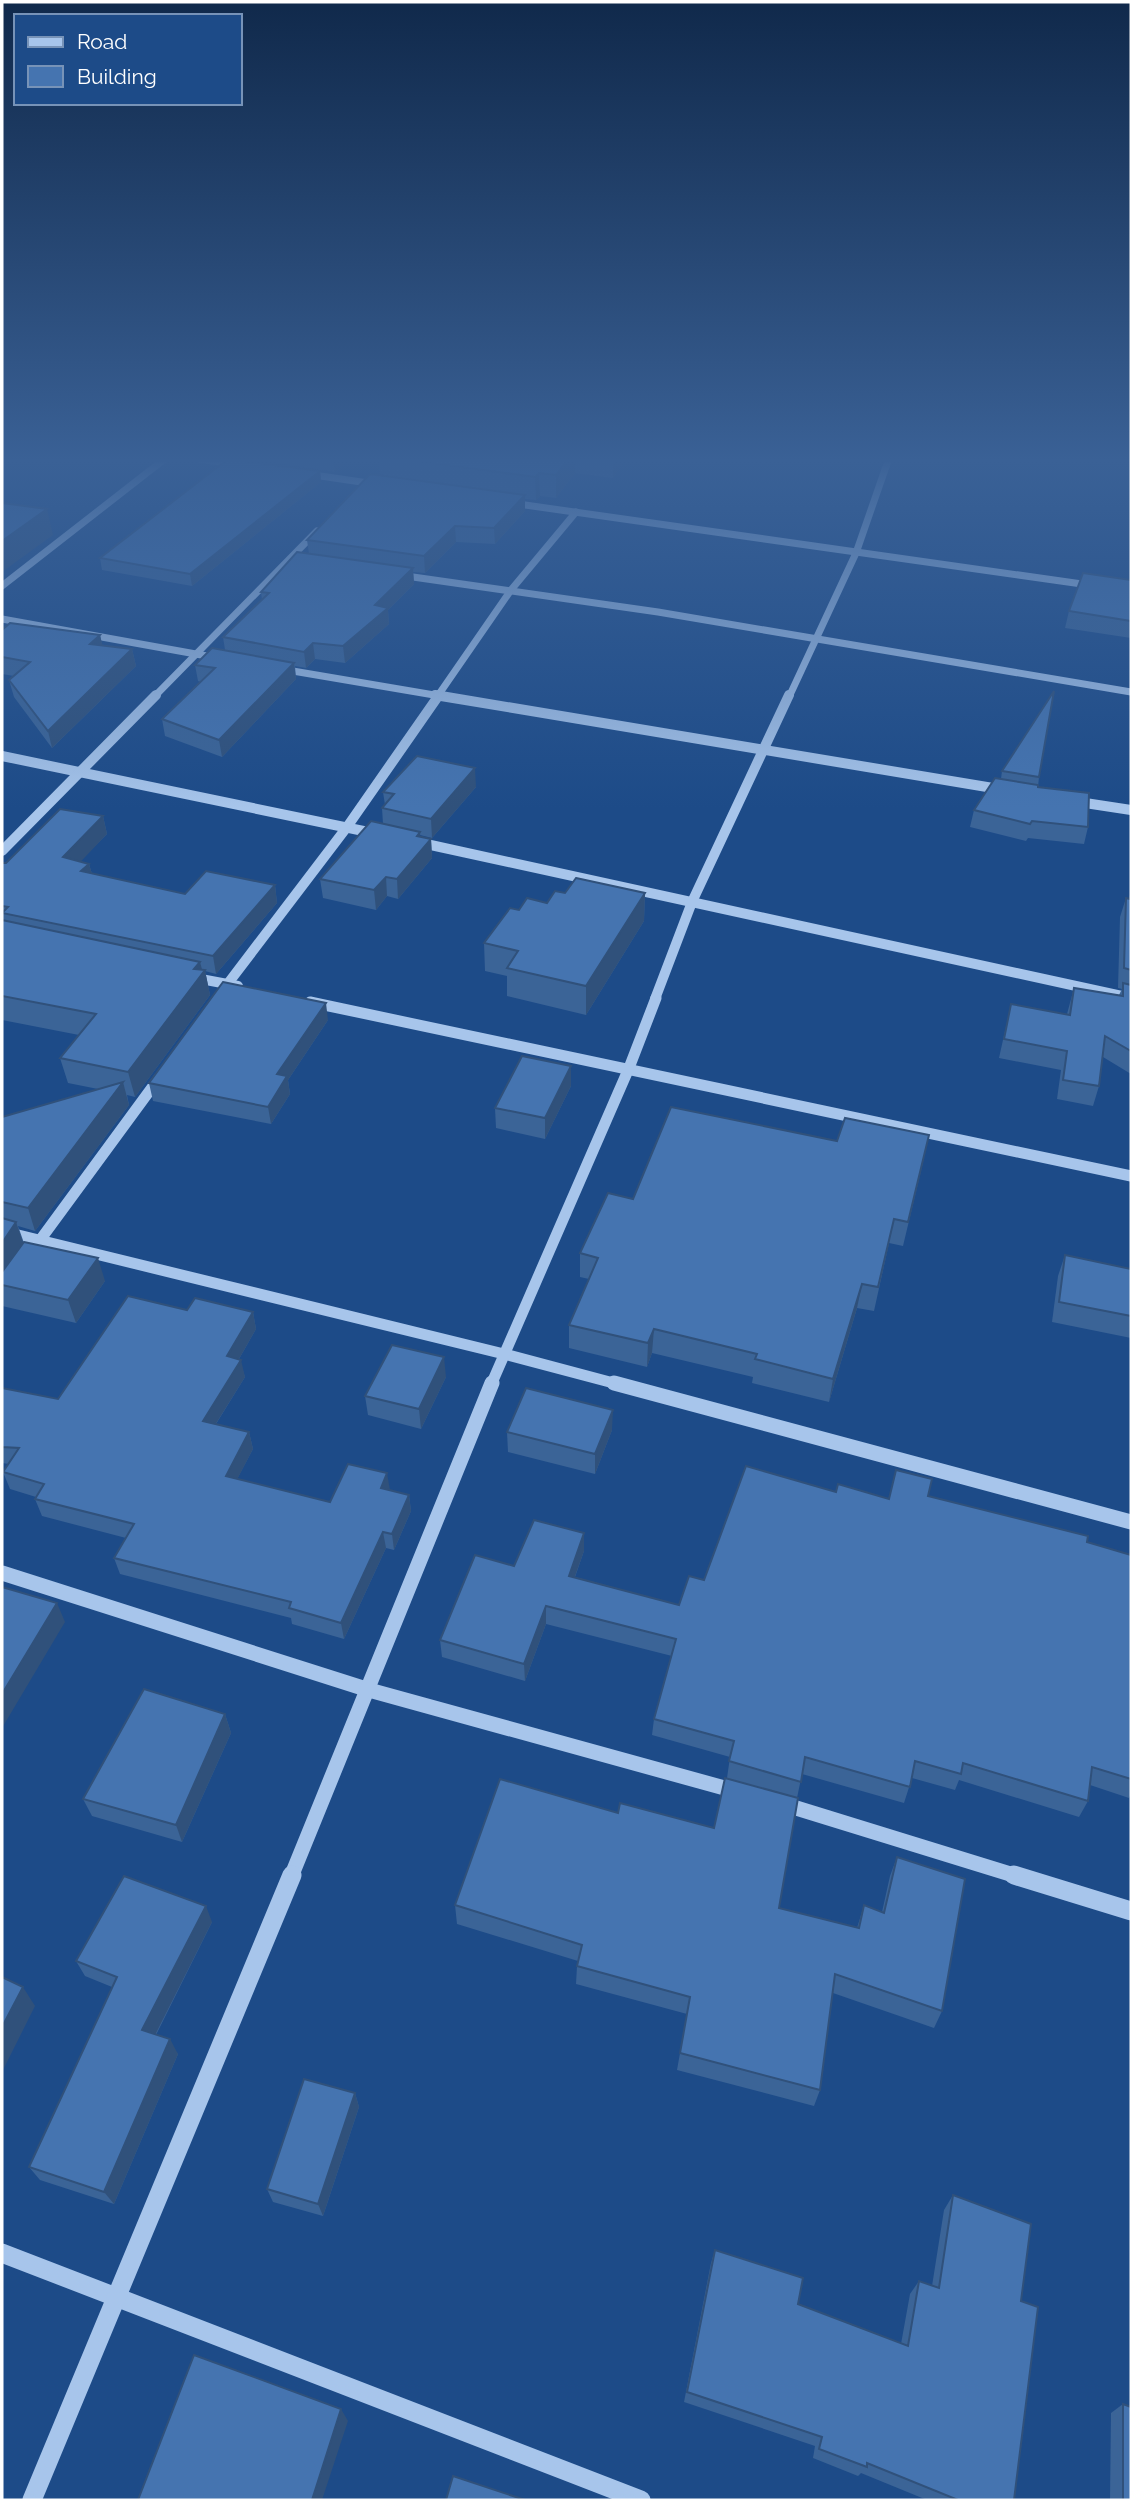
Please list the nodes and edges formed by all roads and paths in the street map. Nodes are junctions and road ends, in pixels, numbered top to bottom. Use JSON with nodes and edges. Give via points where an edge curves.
{"nodes":[{"id":1,"x":16,"y":575,"type":"edge"},
{"id":2,"x":271,"y":575,"type":"edge"},
{"id":3,"x":398,"y":575,"type":"edge"},
{"id":4,"x":524,"y":575,"type":"edge"},
{"id":5,"x":845,"y":575,"type":"edge"},
{"id":6,"x":1015,"y":575,"type":"edge"},
{"id":7,"x":2,"y":586,"type":"edge"},
{"id":8,"x":1104,"y":587,"type":"edge"},
{"id":9,"x":511,"y":590,"type":"junction"},
{"id":10,"x":2,"y":619,"type":"edge"},
{"id":11,"x":813,"y":640,"type":"junction"},
{"id":12,"x":197,"y":654,"type":"junction"},
{"id":13,"x":223,"y":659,"type":"edge"},
{"id":14,"x":276,"y":668,"type":"edge"},
{"id":15,"x":1131,"y":692,"type":"edge"},
{"id":16,"x":435,"y":697,"type":"junction"},
{"id":17,"x":762,"y":752,"type":"junction"},
{"id":18,"x":2,"y":755,"type":"edge"},
{"id":19,"x":81,"y":772,"type":"junction"},
{"id":20,"x":1022,"y":793,"type":"edge"},
{"id":21,"x":1063,"y":800,"type":"edge"},
{"id":22,"x":1131,"y":810,"type":"edge"},
{"id":23,"x":347,"y":827,"type":"junction"},
{"id":24,"x":387,"y":835,"type":"edge"},
{"id":25,"x":400,"y":838,"type":"edge"},
{"id":26,"x":2,"y":850,"type":"edge"},
{"id":27,"x":692,"y":902,"type":"junction"},
{"id":28,"x":175,"y":973,"type":"edge"},
{"id":29,"x":228,"y":984,"type":"junction"},
{"id":30,"x":254,"y":990,"type":"edge"},
{"id":31,"x":219,"y":996,"type":"edge"},
{"id":32,"x":295,"y":998,"type":"edge"},
{"id":33,"x":1131,"y":998,"type":"edge"},
{"id":34,"x":629,"y":1068,"type":"junction"},
{"id":35,"x":162,"y":1074,"type":"edge"},
{"id":36,"x":1131,"y":1177,"type":"edge"},
{"id":37,"x":2,"y":1231,"type":"edge"},
{"id":38,"x":35,"y":1246,"type":"junction"},
{"id":39,"x":504,"y":1354,"type":"junction"},
{"id":40,"x":1131,"y":1522,"type":"edge"},
{"id":41,"x":2,"y":1573,"type":"edge"},
{"id":42,"x":369,"y":1690,"type":"junction"},
{"id":43,"x":1131,"y":1911,"type":"edge"},
{"id":44,"x":2,"y":2253,"type":"edge"},
{"id":45,"x":114,"y":2296,"type":"junction"},
{"id":46,"x":32,"y":2500,"type":"edge"},
{"id":47,"x":641,"y":2500,"type":"edge"}],
"edges":[{"from":1,"to":7,"type":"street"},
{"from":2,"to":12,"type":"street"},
{"from":3,"to":9,"type":"street"},
{"from":4,"to":9,"type":"street"},
{"from":5,"to":11,"type":"street"},
{"from":6,"to":8,"type":"street"},
{"from":9,"to":11,"type":"street"},
{"from":9,"to":16,"type":"street"},
{"from":10,"to":12,"type":"street"},
{"from":11,"to":15,"type":"street"},
{"from":11,"to":17,"type":"street"},
{"from":12,"to":13,"type":"street"},
{"from":12,"to":19,"type":"street"},
{"from":14,"to":16,"type":"street"},
{"from":16,"to":17,"type":"street"},
{"from":16,"to":23,"type":"street"},
{"from":17,"to":20,"type":"street"},
{"from":17,"to":27,"type":"street"},
{"from":18,"to":19,"type":"street"},
{"from":19,"to":23,"type":"street"},
{"from":19,"to":26,"type":"street"},
{"from":21,"to":22,"type":"street"},
{"from":23,"to":24,"type":"street"},
{"from":23,"to":29,"type":"street"},
{"from":25,"to":27,"type":"street"},
{"from":27,"to":33,"type":"street"},
{"from":27,"to":34,"type":"street"},
{"from":28,"to":29,"type":"street"},
{"from":29,"to":30,"type":"street"},
{"from":29,"to":31,"type":"street"},
{"from":32,"to":34,"type":"street"},
{"from":34,"to":36,"type":"street"},
{"from":34,"to":39,"type":"street"},
{"from":35,"to":38,"type":"street"},
{"from":37,"to":38,"type":"street"},
{"from":38,"to":39,"type":"street"},
{"from":39,"to":40,"type":"street"},
{"from":39,"to":42,"type":"street"},
{"from":41,"to":42,"type":"street"},
{"from":42,"to":43,"type":"street","via":[[756,1796]]},
{"from":42,"to":45,"type":"street"},
{"from":44,"to":45,"type":"street"},
{"from":45,"to":46,"type":"street"},
{"from":45,"to":47,"type":"street"}]}
